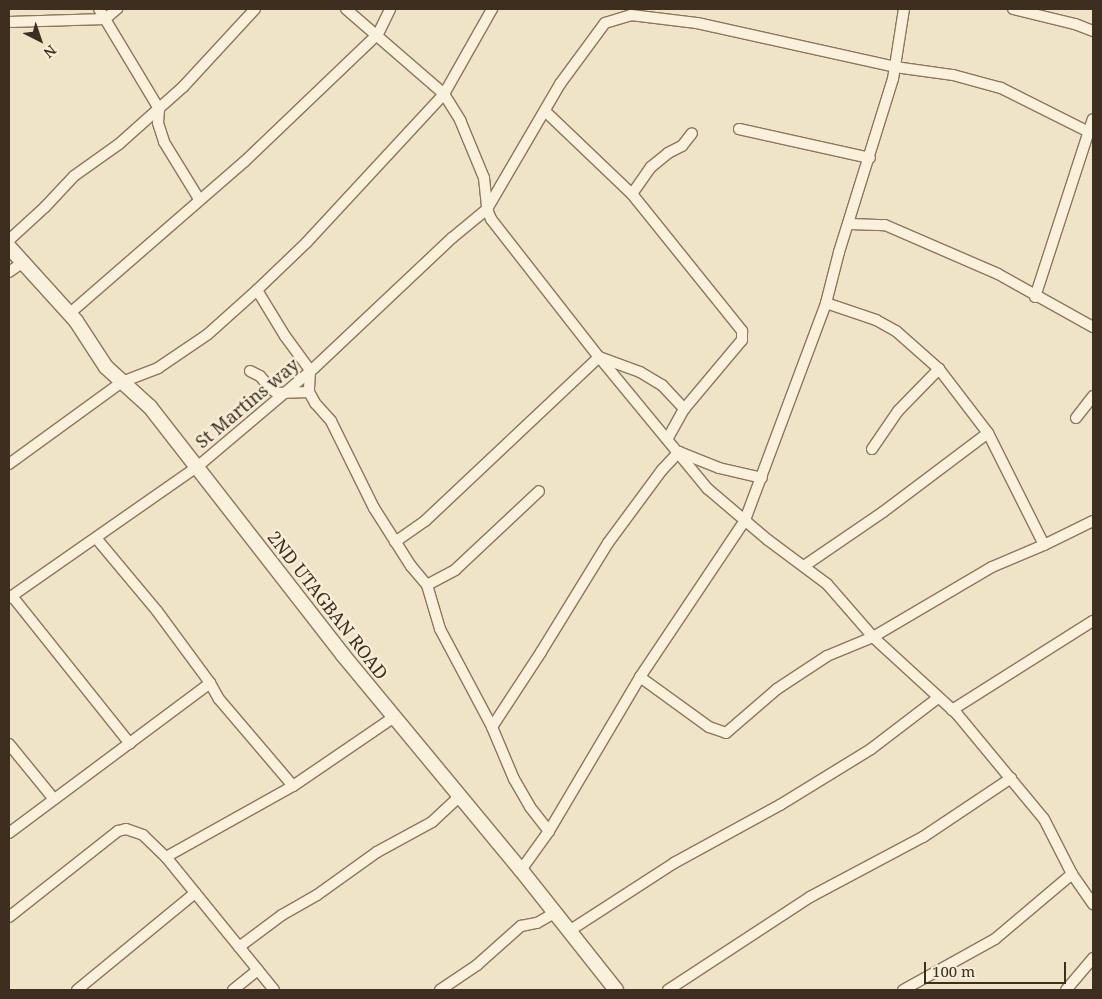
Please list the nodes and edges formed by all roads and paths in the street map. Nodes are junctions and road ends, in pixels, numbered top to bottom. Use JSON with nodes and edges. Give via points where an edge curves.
{"nodes":[{"id":1,"x":98,"y":9,"type":"edge"},
{"id":2,"x":116,"y":9,"type":"edge"},
{"id":3,"x":255,"y":9,"type":"edge"},
{"id":4,"x":346,"y":9,"type":"edge"},
{"id":5,"x":390,"y":9,"type":"edge"},
{"id":6,"x":492,"y":9,"type":"edge"},
{"id":7,"x":904,"y":9,"type":"edge"},
{"id":8,"x":1013,"y":9,"type":"edge"},
{"id":9,"x":105,"y":18,"type":"junction"},
{"id":10,"x":9,"y":22,"type":"edge"},
{"id":11,"x":1093,"y":31,"type":"edge"},
{"id":12,"x":378,"y":34,"type":"junction"},
{"id":13,"x":895,"y":66,"type":"junction"},
{"id":14,"x":444,"y":94,"type":"junction"},
{"id":15,"x":159,"y":109,"type":"junction"},
{"id":16,"x":545,"y":112,"type":"junction"},
{"id":17,"x":1093,"y":119,"type":"edge"},
{"id":18,"x":739,"y":129,"type":"dead end"},
{"id":19,"x":1089,"y":132,"type":"junction"},
{"id":20,"x":692,"y":133,"type":"dead end"},
{"id":21,"x":870,"y":158,"type":"junction"},
{"id":22,"x":632,"y":194,"type":"junction"},
{"id":23,"x":199,"y":199,"type":"junction"},
{"id":24,"x":487,"y":209,"type":"junction"},
{"id":25,"x":850,"y":224,"type":"junction"},
{"id":26,"x":9,"y":240,"type":"edge"},
{"id":27,"x":9,"y":247,"type":"edge"},
{"id":28,"x":22,"y":263,"type":"junction"},
{"id":29,"x":9,"y":272,"type":"edge"},
{"id":30,"x":257,"y":290,"type":"junction"},
{"id":31,"x":1035,"y":297,"type":"junction"},
{"id":32,"x":826,"y":303,"type":"junction"},
{"id":33,"x":69,"y":314,"type":"junction"},
{"id":34,"x":1093,"y":327,"type":"edge"},
{"id":35,"x":599,"y":357,"type":"junction"},
{"id":36,"x":310,"y":370,"type":"junction"},
{"id":37,"x":939,"y":370,"type":"junction"},
{"id":38,"x":250,"y":371,"type":"dead end"},
{"id":39,"x":122,"y":382,"type":"junction"},
{"id":40,"x":285,"y":392,"type":"junction"},
{"id":41,"x":309,"y":392,"type":"junction"},
{"id":42,"x":1093,"y":396,"type":"edge"},
{"id":43,"x":684,"y":409,"type":"junction"},
{"id":44,"x":1076,"y":418,"type":"dead end"},
{"id":45,"x":988,"y":433,"type":"junction"},
{"id":46,"x":668,"y":438,"type":"junction"},
{"id":47,"x":872,"y":448,"type":"dead end"},
{"id":48,"x":679,"y":452,"type":"junction"},
{"id":49,"x":9,"y":464,"type":"edge"},
{"id":50,"x":197,"y":467,"type":"junction"},
{"id":51,"x":762,"y":478,"type":"junction"},
{"id":52,"x":539,"y":491,"type":"dead end"},
{"id":53,"x":745,"y":520,"type":"junction"},
{"id":54,"x":1093,"y":520,"type":"edge"},
{"id":55,"x":96,"y":538,"type":"junction"},
{"id":56,"x":395,"y":542,"type":"junction"},
{"id":57,"x":1044,"y":545,"type":"junction"},
{"id":58,"x":804,"y":566,"type":"junction"},
{"id":59,"x":427,"y":585,"type":"junction"},
{"id":60,"x":10,"y":597,"type":"edge"},
{"id":61,"x":1093,"y":621,"type":"edge"},
{"id":62,"x":873,"y":637,"type":"junction"},
{"id":63,"x":640,"y":677,"type":"junction"},
{"id":64,"x":210,"y":683,"type":"junction"},
{"id":65,"x":938,"y":698,"type":"junction"},
{"id":66,"x":952,"y":710,"type":"junction"},
{"id":67,"x":394,"y":717,"type":"junction"},
{"id":68,"x":492,"y":727,"type":"junction"},
{"id":69,"x":9,"y":744,"type":"edge"},
{"id":70,"x":130,"y":744,"type":"junction"},
{"id":71,"x":1010,"y":778,"type":"junction"},
{"id":72,"x":293,"y":786,"type":"junction"},
{"id":73,"x":53,"y":798,"type":"junction"},
{"id":74,"x":460,"y":798,"type":"junction"},
{"id":75,"x":549,"y":831,"type":"junction"},
{"id":76,"x":9,"y":833,"type":"edge"},
{"id":77,"x":166,"y":857,"type":"junction"},
{"id":78,"x":521,"y":870,"type":"junction"},
{"id":79,"x":1072,"y":874,"type":"junction"},
{"id":80,"x":195,"y":893,"type":"junction"},
{"id":81,"x":1093,"y":904,"type":"edge"},
{"id":82,"x":554,"y":913,"type":"junction"},
{"id":83,"x":9,"y":917,"type":"edge"},
{"id":84,"x":569,"y":932,"type":"junction"},
{"id":85,"x":239,"y":947,"type":"junction"},
{"id":86,"x":1093,"y":958,"type":"edge"},
{"id":87,"x":258,"y":970,"type":"junction"},
{"id":88,"x":77,"y":990,"type":"edge"},
{"id":89,"x":233,"y":990,"type":"edge"},
{"id":90,"x":274,"y":990,"type":"edge"},
{"id":91,"x":440,"y":990,"type":"edge"},
{"id":92,"x":616,"y":990,"type":"edge"},
{"id":93,"x":668,"y":990,"type":"edge"},
{"id":94,"x":903,"y":990,"type":"edge"},
{"id":95,"x":1066,"y":990,"type":"edge"}],
"edges":[{"from":1,"to":9,"type":"street"},
{"from":2,"to":9,"type":"street"},
{"from":3,"to":15,"type":"street"},
{"from":4,"to":12,"type":"street"},
{"from":5,"to":12,"type":"street"},
{"from":6,"to":14,"type":"street"},
{"from":7,"to":13,"type":"street"},
{"from":8,"to":11,"type":"street"},
{"from":9,"to":10,"type":"street"},
{"from":9,"to":15,"type":"street"},
{"from":12,"to":14,"type":"street"},
{"from":12,"to":23,"type":"street","via":[[244,162]]},
{"from":13,"to":16,"type":"street","name":"St Martins way","via":[[697,23],[631,15],[605,23],[560,84]]},
{"from":13,"to":19,"type":"street","name":"St Martins way","via":[[953,75],[1001,88]]},
{"from":13,"to":21,"type":"street"},
{"from":14,"to":24,"type":"street","via":[[460,120],[484,178]]},
{"from":14,"to":30,"type":"street","via":[[308,242]]},
{"from":15,"to":23,"type":"street","via":[[158,123],[164,142]]},
{"from":15,"to":26,"type":"street","via":[[119,144],[74,176]]},
{"from":16,"to":22,"type":"street"},
{"from":16,"to":24,"type":"street","name":"St Martins way"},
{"from":17,"to":19,"type":"street"},
{"from":18,"to":21,"type":"street"},
{"from":19,"to":31,"type":"street"},
{"from":20,"to":22,"type":"street","via":[[682,146],[651,168]]},
{"from":21,"to":25,"type":"street"},
{"from":22,"to":43,"type":"street","via":[[742,331],[742,340]]},
{"from":23,"to":33,"type":"street"},
{"from":24,"to":35,"type":"street","via":[[491,219]]},
{"from":24,"to":36,"type":"street","name":"St Martins way"},
{"from":25,"to":31,"type":"street","via":[[885,225],[998,274]]},
{"from":25,"to":32,"type":"street"},
{"from":27,"to":28,"type":"street","name":"2ND UTAGBAN ROAD"},
{"from":28,"to":29,"type":"street"},
{"from":28,"to":33,"type":"street","name":"2ND UTAGBAN ROAD"},
{"from":30,"to":36,"type":"street","via":[[284,336]]},
{"from":30,"to":39,"type":"street","via":[[208,334],[158,368]]},
{"from":31,"to":34,"type":"street"},
{"from":32,"to":37,"type":"street","via":[[876,320],[896,331]]},
{"from":32,"to":51,"type":"street"},
{"from":33,"to":39,"type":"street","name":"2ND UTAGBAN ROAD","via":[[106,367]]},
{"from":35,"to":43,"type":"street","via":[[640,372],[662,385]]},
{"from":35,"to":46,"type":"street"},
{"from":35,"to":56,"type":"street","via":[[425,521]]},
{"from":36,"to":40,"type":"street","name":"St Martins way"},
{"from":36,"to":41,"type":"street"},
{"from":37,"to":45,"type":"street"},
{"from":37,"to":47,"type":"street","via":[[898,411]]},
{"from":38,"to":40,"type":"street","via":[[260,376],[271,390]]},
{"from":39,"to":49,"type":"street"},
{"from":39,"to":50,"type":"street","name":"2ND UTAGBAN ROAD","via":[[150,407]]},
{"from":40,"to":41,"type":"street"},
{"from":40,"to":50,"type":"street","name":"St Martins way"},
{"from":41,"to":56,"type":"street","via":[[331,421],[374,508]]},
{"from":42,"to":44,"type":"street"},
{"from":43,"to":46,"type":"street"},
{"from":45,"to":57,"type":"street"},
{"from":45,"to":58,"type":"street","via":[[883,512]]},
{"from":46,"to":48,"type":"street"},
{"from":48,"to":51,"type":"street","via":[[719,468]]},
{"from":48,"to":53,"type":"street","via":[[708,489]]},
{"from":48,"to":68,"type":"street","via":[[608,543]]},
{"from":50,"to":55,"type":"street","name":"St Martins way"},
{"from":50,"to":67,"type":"street","name":"2ND UTAGBAN ROAD"},
{"from":51,"to":53,"type":"street"},
{"from":52,"to":59,"type":"street","via":[[455,570]]},
{"from":53,"to":58,"type":"street"},
{"from":53,"to":63,"type":"street"},
{"from":54,"to":57,"type":"street"},
{"from":55,"to":60,"type":"street","name":"St Martins way"},
{"from":55,"to":64,"type":"street","via":[[157,611]]},
{"from":56,"to":59,"type":"street"},
{"from":57,"to":62,"type":"street","via":[[992,567]]},
{"from":58,"to":62,"type":"street","via":[[826,584]]},
{"from":59,"to":68,"type":"street","via":[[440,629]]},
{"from":60,"to":70,"type":"street"},
{"from":61,"to":66,"type":"street"},
{"from":62,"to":63,"type":"street","via":[[827,656],[777,689],[726,733],[709,727]]},
{"from":62,"to":65,"type":"street"},
{"from":63,"to":75,"type":"street"},
{"from":64,"to":70,"type":"street"},
{"from":64,"to":72,"type":"street"},
{"from":65,"to":66,"type":"street"},
{"from":65,"to":84,"type":"street","via":[[871,749],[780,805],[674,863]]},
{"from":66,"to":71,"type":"street"},
{"from":67,"to":72,"type":"street"},
{"from":67,"to":74,"type":"street","name":"2ND UTAGBAN ROAD"},
{"from":68,"to":75,"type":"street","via":[[518,786]]},
{"from":69,"to":73,"type":"street"},
{"from":70,"to":73,"type":"street"},
{"from":71,"to":79,"type":"street","via":[[1044,818]]},
{"from":71,"to":93,"type":"street","via":[[923,837],[810,896]]},
{"from":72,"to":77,"type":"street"},
{"from":73,"to":76,"type":"street"},
{"from":74,"to":78,"type":"street","name":"2ND UTAGBAN ROAD"},
{"from":74,"to":85,"type":"street","via":[[432,822],[377,852]]},
{"from":75,"to":78,"type":"street"},
{"from":77,"to":80,"type":"street"},
{"from":77,"to":83,"type":"street","via":[[143,835],[126,829],[118,831]]},
{"from":78,"to":82,"type":"street","name":"2ND UTAGBAN ROAD"},
{"from":79,"to":81,"type":"street"},
{"from":79,"to":94,"type":"street","via":[[996,939]]},
{"from":80,"to":85,"type":"street"},
{"from":80,"to":88,"type":"street"},
{"from":82,"to":84,"type":"street","name":"2ND UTAGBAN ROAD"},
{"from":82,"to":91,"type":"street","via":[[537,923],[521,926],[477,965]]},
{"from":84,"to":92,"type":"street","name":"2ND UTAGBAN ROAD"},
{"from":85,"to":87,"type":"street"},
{"from":86,"to":95,"type":"street"},
{"from":87,"to":89,"type":"street"},
{"from":87,"to":90,"type":"street"}]}
